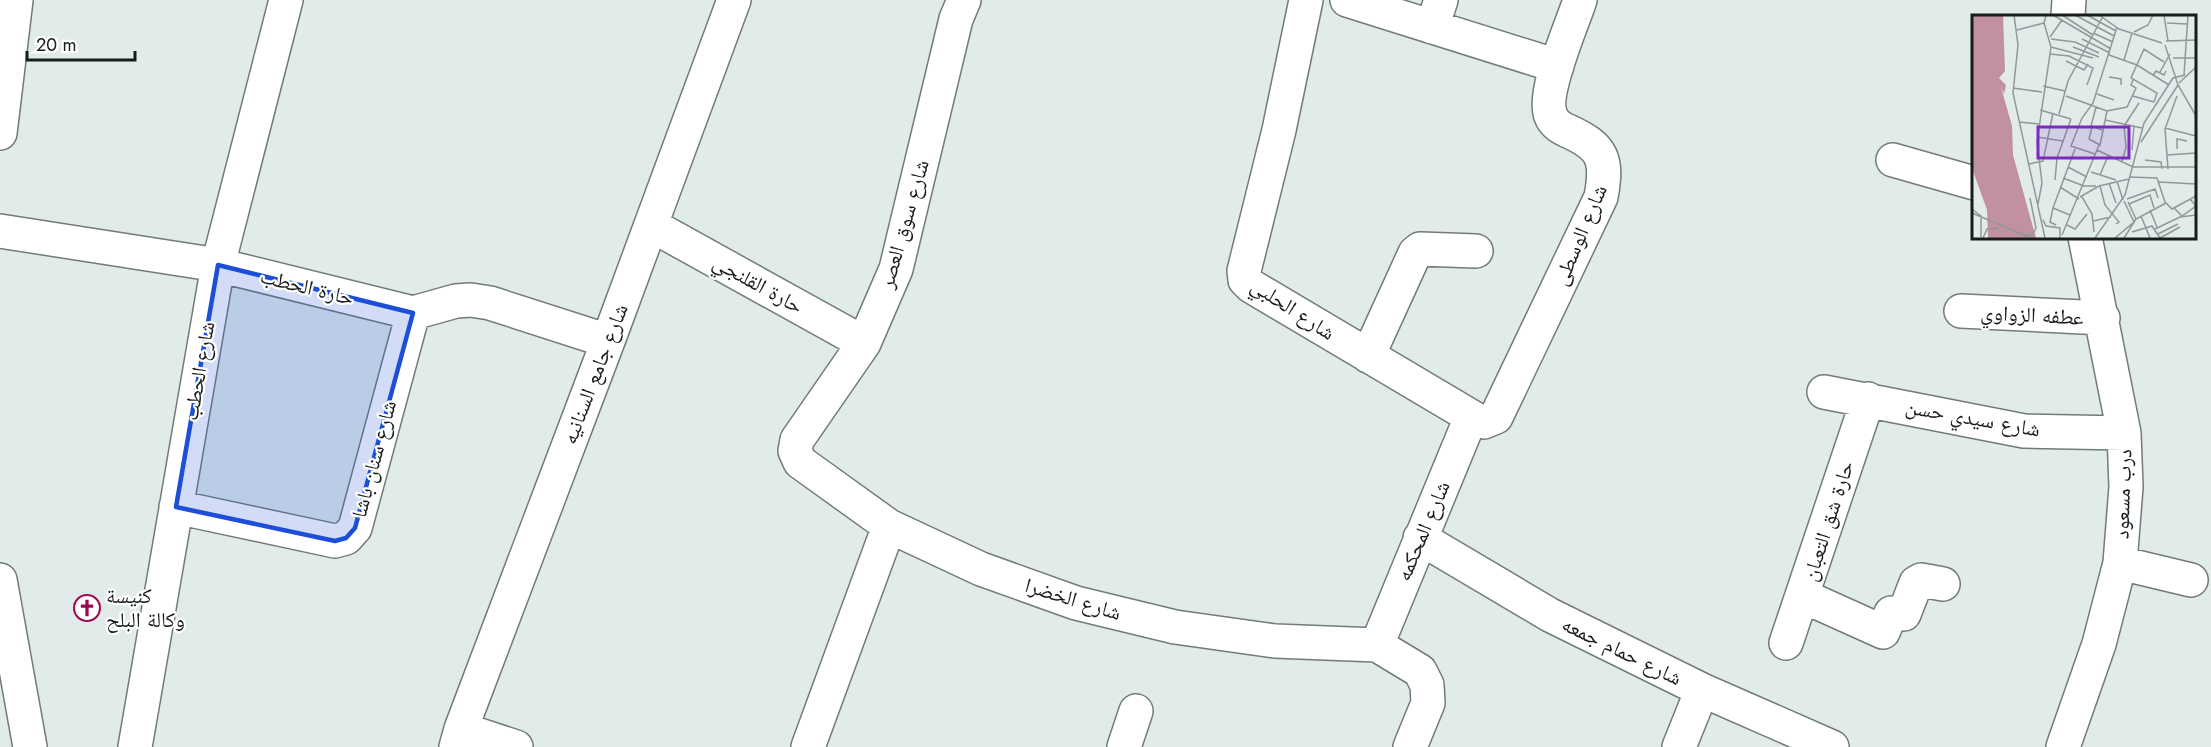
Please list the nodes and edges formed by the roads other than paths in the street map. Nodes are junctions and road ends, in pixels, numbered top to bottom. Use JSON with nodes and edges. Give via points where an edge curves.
{"nodes":[{"id":1,"x":16,"y":0,"type":"edge"},
{"id":2,"x":286,"y":0,"type":"edge"},
{"id":3,"x":734,"y":0,"type":"edge"},
{"id":4,"x":964,"y":0,"type":"edge"},
{"id":5,"x":1306,"y":0,"type":"edge"},
{"id":6,"x":1347,"y":0,"type":"edge"},
{"id":7,"x":1580,"y":0,"type":"edge"},
{"id":8,"x":2069,"y":0,"type":"edge"},
{"id":9,"x":1436,"y":13,"type":"edge"},
{"id":10,"x":2068,"y":15,"type":"edge"},
{"id":11,"x":1557,"y":66,"type":"junction"},
{"id":12,"x":0,"y":133,"type":"edge"},
{"id":13,"x":1893,"y":160,"type":"dead end"},
{"id":14,"x":1972,"y":182,"type":"edge"},
{"id":15,"x":651,"y":225,"type":"junction"},
{"id":16,"x":0,"y":231,"type":"edge"},
{"id":17,"x":2085,"y":238,"type":"edge"},
{"id":18,"x":1476,"y":251,"type":"dead end"},
{"id":19,"x":218,"y":265,"type":"junction"},
{"id":20,"x":1961,"y":311,"type":"dead end"},
{"id":21,"x":413,"y":313,"type":"junction"},
{"id":22,"x":2103,"y":318,"type":"junction"},
{"id":23,"x":608,"y":341,"type":"junction"},
{"id":24,"x":864,"y":343,"type":"junction"},
{"id":25,"x":1368,"y":356,"type":"junction"},
{"id":26,"x":1824,"y":392,"type":"dead end"},
{"id":27,"x":1868,"y":399,"type":"junction"},
{"id":28,"x":1484,"y":417,"type":"junction"},
{"id":29,"x":2124,"y":433,"type":"junction"},
{"id":30,"x":800,"y":462,"type":"joint"},
{"id":31,"x":176,"y":507,"type":"junction"},
{"id":32,"x":889,"y":526,"type":"junction"},
{"id":33,"x":1420,"y":538,"type":"junction"},
{"id":34,"x":2120,"y":563,"type":"junction"},
{"id":35,"x":0,"y":580,"type":"edge"},
{"id":36,"x":2191,"y":580,"type":"dead end"},
{"id":37,"x":1943,"y":584,"type":"dead end"},
{"id":38,"x":1803,"y":596,"type":"junction"},
{"id":39,"x":1786,"y":643,"type":"dead end"},
{"id":40,"x":1377,"y":645,"type":"junction"},
{"id":41,"x":1702,"y":690,"type":"junction"},
{"id":42,"x":1136,"y":711,"type":"dead end"},
{"id":43,"x":459,"y":738,"type":"edge"},
{"id":44,"x":30,"y":747,"type":"edge"},
{"id":45,"x":135,"y":747,"type":"edge"},
{"id":46,"x":516,"y":747,"type":"edge"},
{"id":47,"x":808,"y":747,"type":"edge"},
{"id":48,"x":1124,"y":747,"type":"edge"},
{"id":49,"x":1410,"y":747,"type":"edge"},
{"id":50,"x":1679,"y":747,"type":"edge"},
{"id":51,"x":1832,"y":747,"type":"edge"},
{"id":52,"x":2064,"y":747,"type":"edge"}],
"edges":[{"from":1,"to":12,"type":"street"},
{"from":2,"to":19,"type":"street","name":"شارع الحطب"},
{"from":3,"to":15,"type":"street","name":"شارع جامع السنانيه"},
{"from":4,"to":24,"type":"street","name":"شارع سوق العصر","via":[[956,19],[896,269]]},
{"from":5,"to":25,"type":"street","name":"شارع الحلبي","via":[[1244,276],[1251,286]]},
{"from":6,"to":9,"type":"street"},
{"from":7,"to":11,"type":"street","name":"شارع الوسطى"},
{"from":8,"to":10,"type":"street"},
{"from":9,"to":11,"type":"street"},
{"from":11,"to":28,"type":"street","name":"شارع الوسطى","via":[[1548,99],[1550,116],[1558,126],[1590,142],[1602,158],[1605,174],[1601,197]]},
{"from":13,"to":14,"type":"street"},
{"from":15,"to":23,"type":"street","name":"شارع جامع السنانيه"},
{"from":15,"to":24,"type":"street","name":"حارة القلنجي"},
{"from":16,"to":19,"type":"street","name":"حارة الحطب"},
{"from":17,"to":22,"type":"street","name":"درب مسعود"},
{"from":18,"to":25,"type":"street","via":[[1420,249],[1415,253]]},
{"from":19,"to":21,"type":"street","name":"حارة الحطب"},
{"from":19,"to":31,"type":"street","name":"شارع الحطب"},
{"from":20,"to":22,"type":"street","name":"عطفه الزواوي"},
{"from":21,"to":23,"type":"street","name":"حارة الحطب","via":[[471,300]]},
{"from":21,"to":31,"type":"street","name":"شارع سنان باشا","via":[[355,528],[346,538],[335,541]]},
{"from":22,"to":29,"type":"street","name":"درب مسعود"},
{"from":23,"to":43,"type":"street","name":"شارع جامع السنانيه"},
{"from":24,"to":30,"type":"street","name":"شارع سوق العصر","via":[[797,440],[795,451]]},
{"from":25,"to":28,"type":"street","name":"شارع الحلبي"},
{"from":26,"to":27,"type":"street","name":"شارع سيدي حسن"},
{"from":27,"to":29,"type":"street","name":"شارع سيدي حسن","via":[[2024,431]]},
{"from":27,"to":38,"type":"street","name":"حارة شق التعبان"},
{"from":28,"to":33,"type":"street","name":"شارع المحكمه"},
{"from":29,"to":34,"type":"street","name":"درب مسعود","via":[[2126,487]]},
{"from":30,"to":32,"type":"street","name":"شارع الخضرا"},
{"from":31,"to":45,"type":"street","name":"شارع الحطب"},
{"from":32,"to":40,"type":"street","name":"شارع الخضرا","via":[[981,569],[1076,603],[1175,627],[1264,640]]},
{"from":32,"to":47,"type":"street"},
{"from":33,"to":40,"type":"street","name":"شارع المحكمه"},
{"from":33,"to":41,"type":"street","name":"شارع حمام جمعه","via":[[1550,615]]},
{"from":34,"to":36,"type":"street"},
{"from":34,"to":52,"type":"street","name":"درب مسعود","via":[[2099,644]]},
{"from":35,"to":44,"type":"street"},
{"from":37,"to":38,"type":"street","via":[[1921,580],[1916,583],[1904,614],[1891,613],[1883,632]]},
{"from":38,"to":39,"type":"street","name":"حارة شق التعبان"},
{"from":40,"to":49,"type":"street","via":[[1420,671],[1427,685],[1428,703]]},
{"from":41,"to":50,"type":"street"},
{"from":41,"to":51,"type":"street","name":"شارع حمام جمعه"},
{"from":42,"to":48,"type":"street"},
{"from":43,"to":46,"type":"street"}]}
